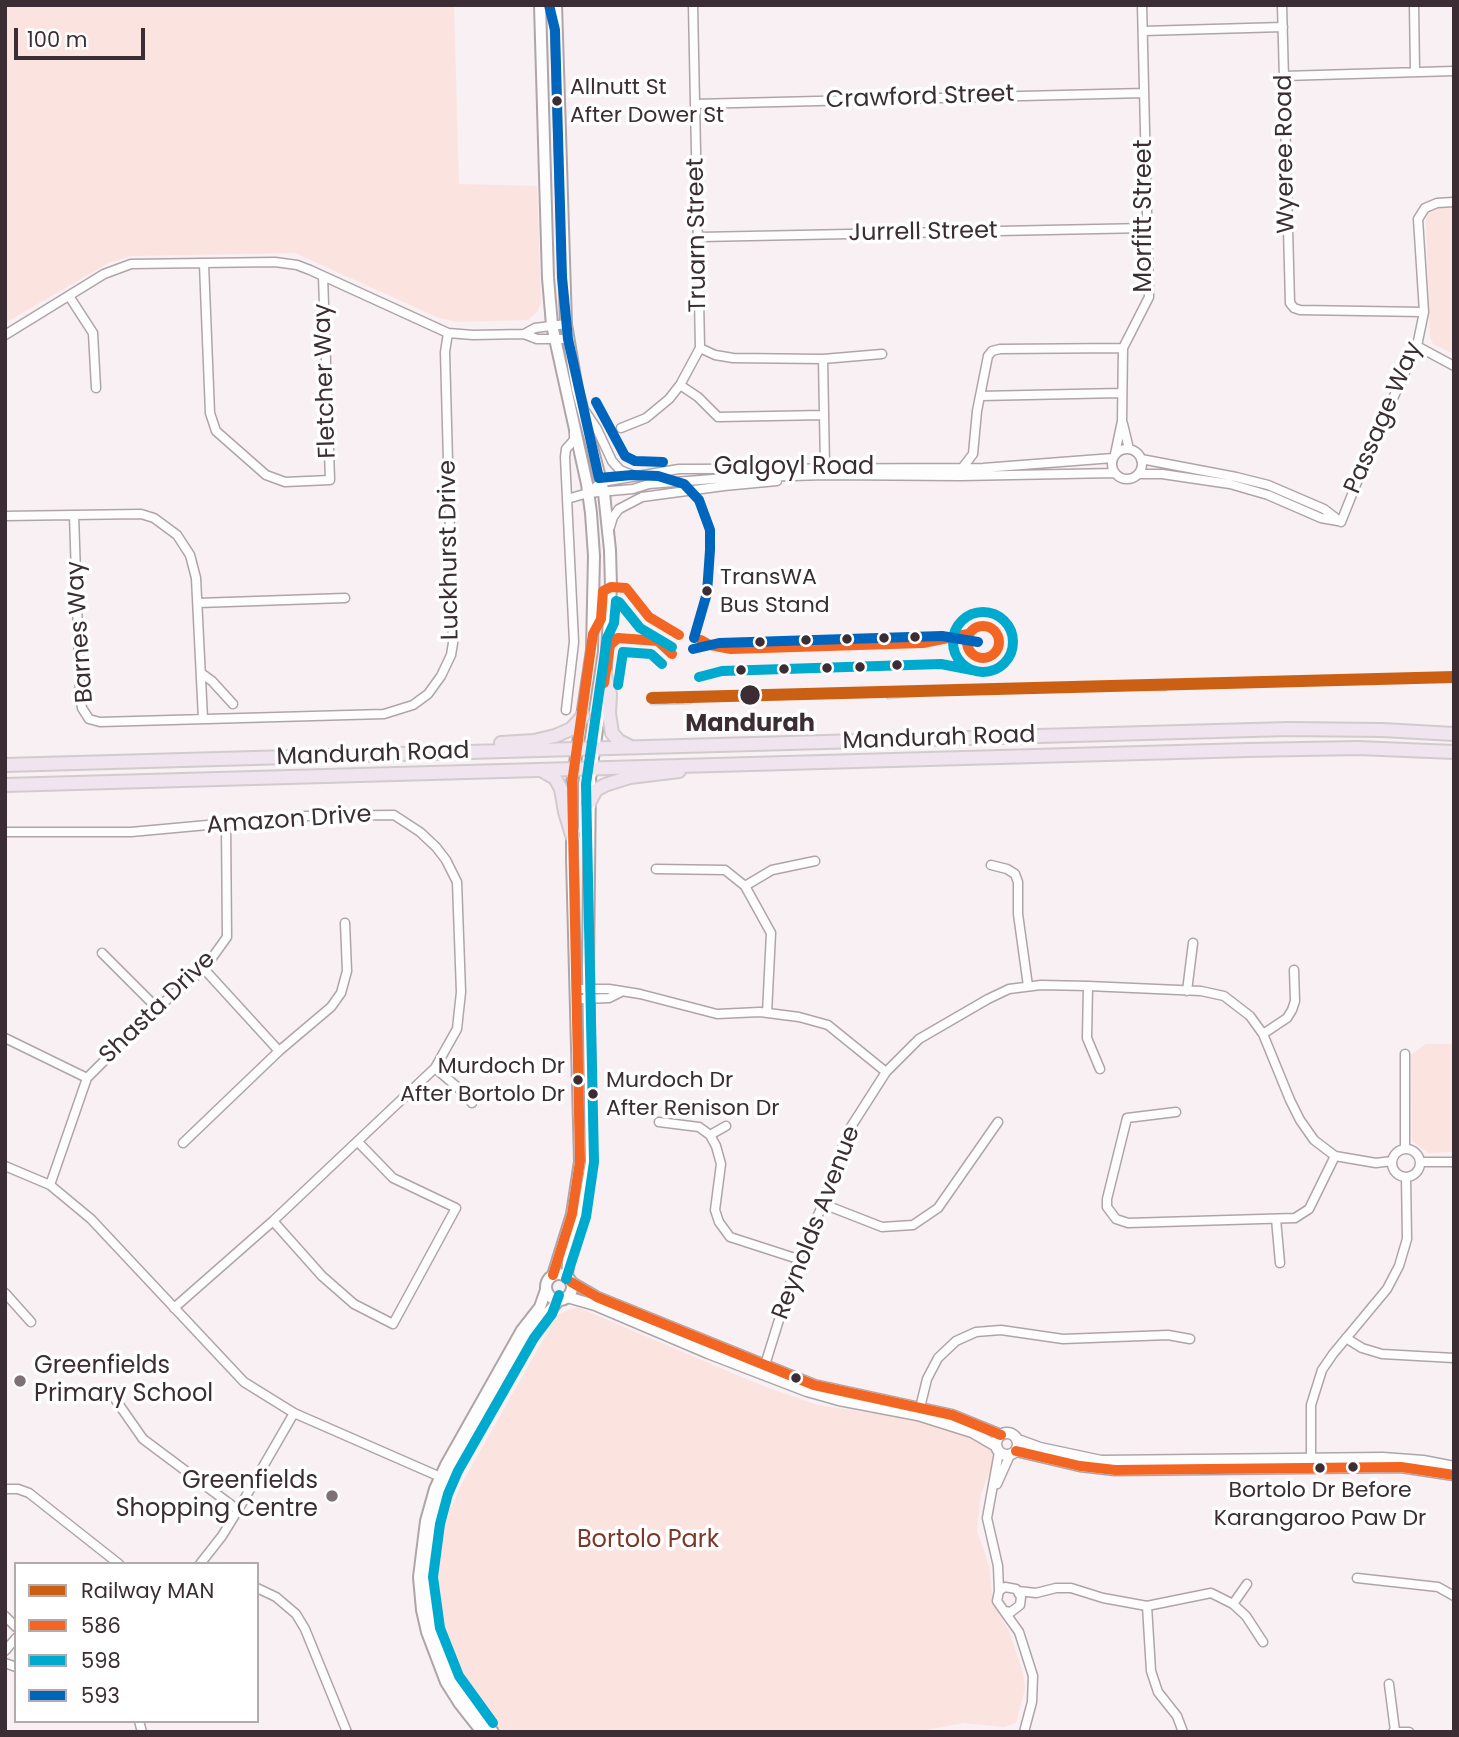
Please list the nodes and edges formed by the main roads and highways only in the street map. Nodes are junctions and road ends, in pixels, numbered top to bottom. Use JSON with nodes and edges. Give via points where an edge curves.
{"nodes":[{"id":1,"x":534,"y":5,"type":"edge"},
{"id":2,"x":540,"y":5,"type":"edge"},
{"id":3,"x":556,"y":5,"type":"edge"},
{"id":4,"x":541,"y":30,"type":"junction"},
{"id":5,"x":605,"y":675,"type":"junction"},
{"id":6,"x":583,"y":716,"type":"junction"},
{"id":7,"x":1454,"y":734,"type":"edge"},
{"id":8,"x":640,"y":747,"type":"junction"},
{"id":9,"x":594,"y":748,"type":"junction"},
{"id":10,"x":577,"y":749,"type":"junction"},
{"id":11,"x":457,"y":752,"type":"junction"},
{"id":12,"x":1454,"y":752,"type":"edge"},
{"id":13,"x":703,"y":764,"type":"junction"},
{"id":14,"x":5,"y":765,"type":"edge"},
{"id":15,"x":574,"y":768,"type":"junction"},
{"id":16,"x":591,"y":768,"type":"junction"},
{"id":17,"x":538,"y":769,"type":"junction"},
{"id":18,"x":5,"y":785,"type":"edge"},
{"id":19,"x":589,"y":803,"type":"junction"},
{"id":20,"x":572,"y":835,"type":"junction"},
{"id":21,"x":582,"y":994,"type":"junction"},
{"id":22,"x":553,"y":1275,"type":"junction"},
{"id":23,"x":569,"y":1279,"type":"junction"},
{"id":24,"x":546,"y":1290,"type":"junction"},
{"id":25,"x":563,"y":1299,"type":"junction"},
{"id":26,"x":444,"y":1479,"type":"junction"},
{"id":27,"x":482,"y":1732,"type":"edge"},
{"id":28,"x":493,"y":1732,"type":"edge"}],
"edges":[{"from":1,"to":4,"type":"main road"},
{"from":2,"to":4,"type":"main road"},
{"from":3,"to":5,"type":"main road","via":[[567,339],[603,487],[609,533],[611,587]]},
{"from":4,"to":6,"type":"main road","via":[[552,325],[588,493],[594,543],[593,634]]},
{"from":5,"to":8,"type":"highway","via":[[612,733],[623,744]]},
{"from":5,"to":9,"type":"main road"},
{"from":6,"to":10,"type":"main road"},
{"from":6,"to":11,"type":"highway","via":[[571,729],[555,736]]},
{"from":7,"to":8,"type":"highway","name":"Mandurah Road","via":[[1288,729]]},
{"from":8,"to":9,"type":"highway","name":"Mandurah Road"},
{"from":9,"to":10,"type":"highway","name":"Mandurah Road"},
{"from":9,"to":16,"type":"main road"},
{"from":10,"to":11,"type":"highway","name":"Mandurah Road"},
{"from":10,"to":15,"type":"main road"},
{"from":11,"to":14,"type":"highway","name":"Mandurah Road"},
{"from":12,"to":13,"type":"highway","name":"Mandurah Road","via":[[1358,748]]},
{"from":13,"to":16,"type":"highway","name":"Mandurah Road"},
{"from":13,"to":19,"type":"highway","via":[[605,785]]},
{"from":15,"to":16,"type":"highway","name":"Mandurah Road"},
{"from":15,"to":17,"type":"highway","name":"Mandurah Road"},
{"from":15,"to":20,"type":"main road"},
{"from":16,"to":19,"type":"main road"},
{"from":17,"to":18,"type":"highway","name":"Mandurah Road"},
{"from":17,"to":20,"type":"highway","via":[[558,782]]},
{"from":19,"to":21,"type":"main road"},
{"from":20,"to":21,"type":"main road"},
{"from":21,"to":22,"type":"main road","via":[[580,1161],[572,1214]]},
{"from":21,"to":23,"type":"main road","via":[[591,1162],[569,1250]]},
{"from":22,"to":23,"type":"main road"},
{"from":22,"to":24,"type":"main road"},
{"from":23,"to":25,"type":"main road","via":[[571,1290]]},
{"from":24,"to":25,"type":"main road","via":[[551,1297]]},
{"from":24,"to":26,"type":"main road"},
{"from":25,"to":26,"type":"main road","via":[[530,1335]]},
{"from":26,"to":27,"type":"main road","via":[[426,1521],[419,1577],[422,1611],[446,1682]]},
{"from":26,"to":28,"type":"main road","via":[[428,1565],[430,1604],[453,1678]]}]}
